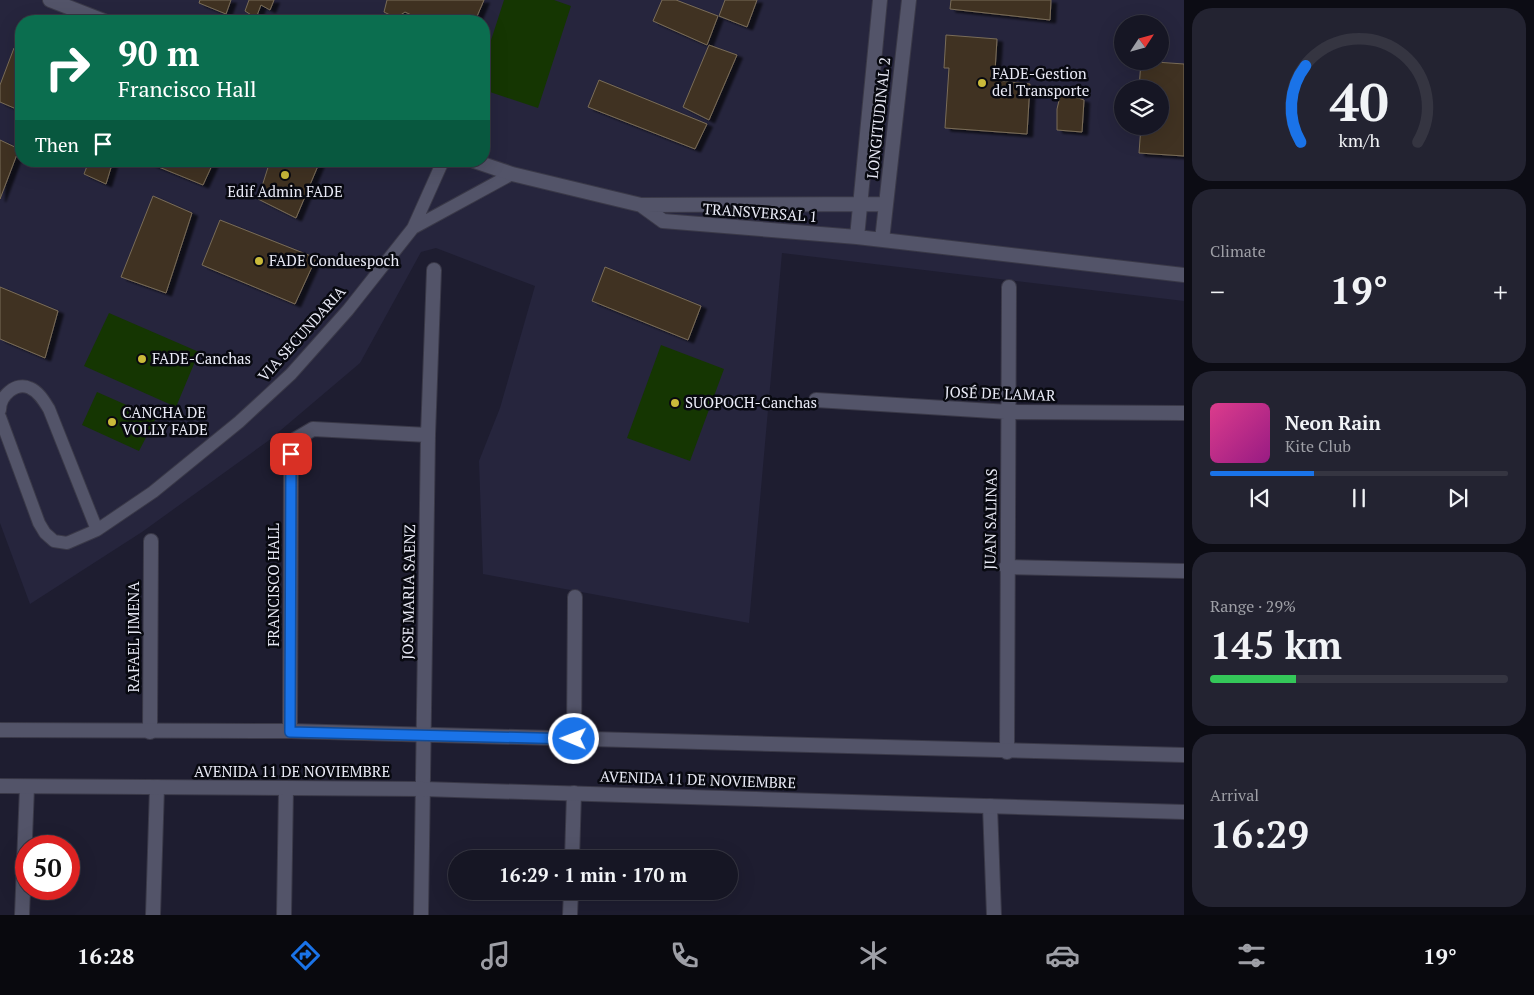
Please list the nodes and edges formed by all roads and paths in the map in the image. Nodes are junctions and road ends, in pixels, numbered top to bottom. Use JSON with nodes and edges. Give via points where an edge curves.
{"nodes":[{"id":1,"x":50,"y":0,"type":"edge"},
{"id":2,"x":880,"y":0,"type":"edge"},
{"id":3,"x":909,"y":0,"type":"edge"},
{"id":4,"x":89,"y":15,"type":"edge"},
{"id":5,"x":490,"y":166,"type":"edge"},
{"id":6,"x":440,"y":167,"type":"edge"},
{"id":7,"x":512,"y":174,"type":"junction"},
{"id":8,"x":860,"y":204,"type":"junction"},
{"id":9,"x":886,"y":204,"type":"junction"},
{"id":10,"x":641,"y":205,"type":"junction"},
{"id":11,"x":413,"y":228,"type":"junction"},
{"id":12,"x":857,"y":236,"type":"junction"},
{"id":13,"x":882,"y":240,"type":"junction"},
{"id":14,"x":434,"y":270,"type":"dead end"},
{"id":15,"x":1184,"y":275,"type":"edge"},
{"id":16,"x":1009,"y":286,"type":"dead end"},
{"id":17,"x":816,"y":400,"type":"dead end"},
{"id":18,"x":0,"y":410,"type":"edge"},
{"id":19,"x":1009,"y":412,"type":"junction"},
{"id":20,"x":1184,"y":413,"type":"edge"},
{"id":21,"x":0,"y":417,"type":"edge"},
{"id":22,"x":428,"y":435,"type":"junction"},
{"id":23,"x":97,"y":530,"type":"junction"},
{"id":24,"x":151,"y":541,"type":"dead end"},
{"id":25,"x":1006,"y":566,"type":"junction"},
{"id":26,"x":1184,"y":571,"type":"edge"},
{"id":27,"x":575,"y":597,"type":"dead end"},
{"id":28,"x":0,"y":730,"type":"edge"},
{"id":29,"x":150,"y":732,"type":"junction"},
{"id":30,"x":290,"y":732,"type":"junction"},
{"id":31,"x":423,"y":736,"type":"junction"},
{"id":32,"x":574,"y":739,"type":"junction"},
{"id":33,"x":1007,"y":752,"type":"junction"},
{"id":34,"x":1184,"y":755,"type":"edge"},
{"id":35,"x":0,"y":786,"type":"edge"},
{"id":36,"x":27,"y":787,"type":"junction"},
{"id":37,"x":157,"y":787,"type":"junction"},
{"id":38,"x":286,"y":789,"type":"junction"},
{"id":39,"x":423,"y":789,"type":"junction"},
{"id":40,"x":574,"y":793,"type":"junction"},
{"id":41,"x":990,"y":806,"type":"junction"},
{"id":42,"x":1184,"y":812,"type":"edge"},
{"id":43,"x":572,"y":850,"type":"edge"},
{"id":44,"x":571,"y":900,"type":"edge"},
{"id":45,"x":22,"y":915,"type":"edge"},
{"id":46,"x":153,"y":915,"type":"edge"},
{"id":47,"x":284,"y":915,"type":"edge"},
{"id":48,"x":421,"y":915,"type":"edge"},
{"id":49,"x":570,"y":915,"type":"edge"},
{"id":50,"x":994,"y":915,"type":"edge"}],
"edges":[{"from":1,"to":4,"type":"street"},
{"from":2,"to":8,"type":"street","name":"LONGITUDINAL 2"},
{"from":3,"to":9,"type":"street","name":"LONGITUDINAL 2"},
{"from":5,"to":7,"type":"street","name":"TRANSVERSAL 1"},
{"from":6,"to":11,"type":"lane","name":"VIA SECUNDARIA"},
{"from":7,"to":10,"type":"street","name":"TRANSVERSAL 1"},
{"from":7,"to":11,"type":"lane"},
{"from":8,"to":9,"type":"street","name":"TRANSVERSAL 1"},
{"from":8,"to":10,"type":"street","name":"TRANSVERSAL 1"},
{"from":8,"to":12,"type":"street","name":"LONGITUDINAL 2"},
{"from":9,"to":13,"type":"street","name":"LONGITUDINAL 2"},
{"from":10,"to":12,"type":"street","name":"TRANSVERSAL 1","via":[[663,221]]},
{"from":11,"to":23,"type":"lane","name":"VIA SECUNDARIA","via":[[348,310],[291,374],[154,492]]},
{"from":12,"to":13,"type":"street","name":"TRANSVERSAL 1"},
{"from":13,"to":15,"type":"street","name":"TRANSVERSAL 1"},
{"from":14,"to":22,"type":"street","name":"JOSE MARIA SAENZ"},
{"from":16,"to":19,"type":"street","name":"JUAN SALINAS"},
{"from":17,"to":19,"type":"street","name":"JOSÉ DE LAMAR"},
{"from":18,"to":23,"type":"lane","via":[[6,393],[17,386],[29,387],[40,395],[49,409]]},
{"from":19,"to":20,"type":"street","name":"JOSÉ DE LAMAR"},
{"from":19,"to":25,"type":"street","name":"JUAN SALINAS"},
{"from":21,"to":23,"type":"lane","name":"VIA SECUNDARIA","via":[[45,533],[54,542],[67,544]]},
{"from":22,"to":30,"type":"street","name":"FRANCISCO HALL","via":[[313,429],[296,439],[291,454]]},
{"from":22,"to":31,"type":"street","name":"JOSE MARIA SAENZ"},
{"from":24,"to":29,"type":"street","name":"RAFAEL JIMENA"},
{"from":25,"to":26,"type":"street"},
{"from":25,"to":33,"type":"street","name":"JUAN SALINAS"},
{"from":27,"to":32,"type":"street"},
{"from":28,"to":29,"type":"street"},
{"from":29,"to":30,"type":"street"},
{"from":30,"to":31,"type":"street"},
{"from":31,"to":32,"type":"street"},
{"from":31,"to":39,"type":"street","name":"JOSE MARIA SAENZ"},
{"from":32,"to":33,"type":"street"},
{"from":33,"to":34,"type":"street"},
{"from":35,"to":36,"type":"street","name":"AVENIDA 11 DE NOVIEMBRE"},
{"from":36,"to":37,"type":"street","name":"AVENIDA 11 DE NOVIEMBRE"},
{"from":36,"to":45,"type":"street"},
{"from":37,"to":38,"type":"street","name":"AVENIDA 11 DE NOVIEMBRE"},
{"from":37,"to":46,"type":"street"},
{"from":38,"to":39,"type":"street","name":"AVENIDA 11 DE NOVIEMBRE"},
{"from":38,"to":47,"type":"street"},
{"from":39,"to":40,"type":"street","name":"AVENIDA 11 DE NOVIEMBRE"},
{"from":39,"to":48,"type":"street","name":"JOSE MARIA SAENZ"},
{"from":40,"to":41,"type":"street","name":"AVENIDA 11 DE NOVIEMBRE"},
{"from":40,"to":43,"type":"street"},
{"from":41,"to":42,"type":"street","name":"AVENIDA 11 DE NOVIEMBRE"},
{"from":41,"to":50,"type":"street"},
{"from":44,"to":49,"type":"street"}]}
